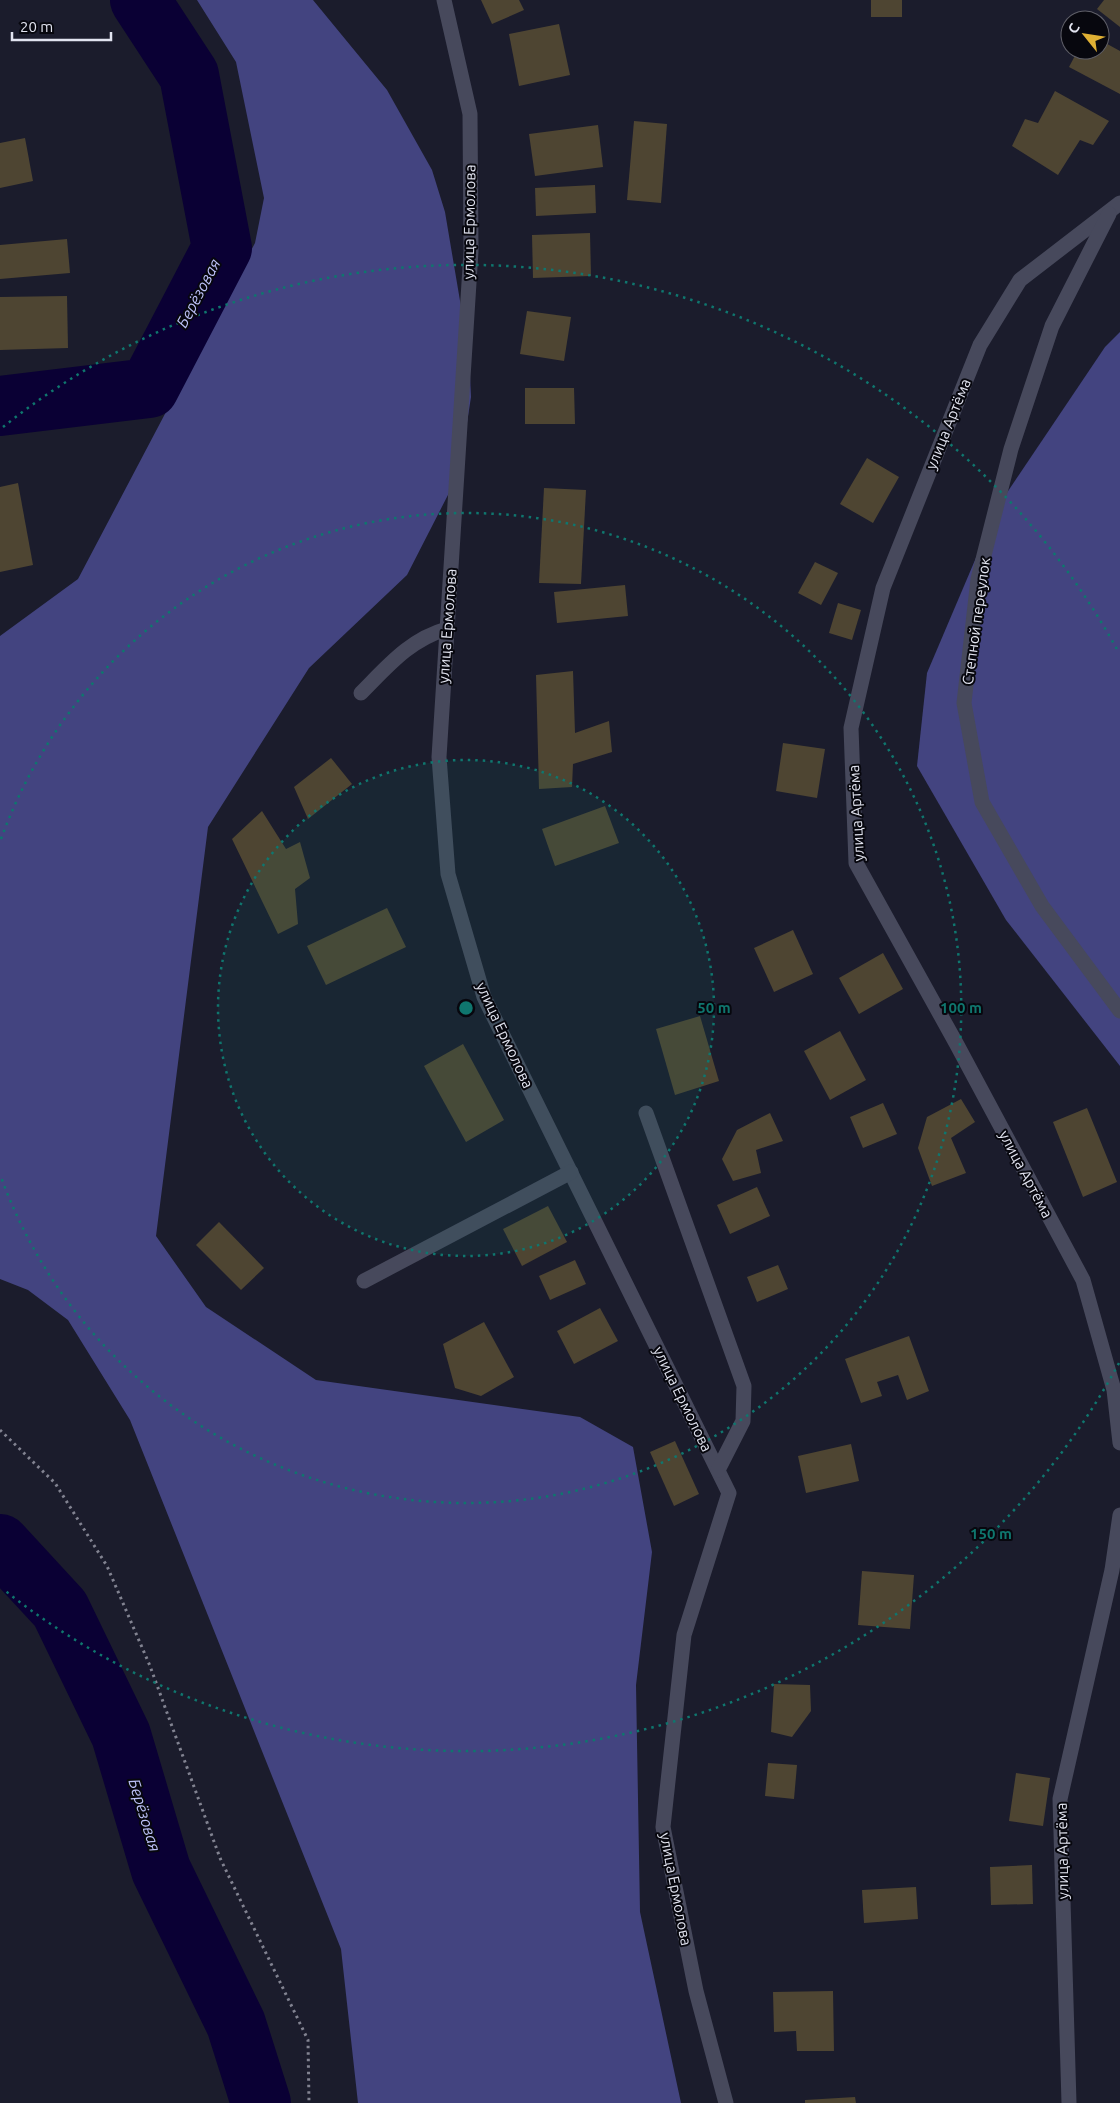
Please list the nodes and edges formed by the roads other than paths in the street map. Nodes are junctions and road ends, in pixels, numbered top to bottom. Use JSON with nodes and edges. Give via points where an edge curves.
{"nodes":[{"id":1,"x":444,"y":0,"type":"edge"},
{"id":2,"x":1115,"y":207,"type":"edge"},
{"id":3,"x":447,"y":629,"type":"junction"},
{"id":4,"x":361,"y":693,"type":"dead end"},
{"id":5,"x":1120,"y":1011,"type":"edge"},
{"id":6,"x":646,"y":1113,"type":"dead end"},
{"id":7,"x":571,"y":1172,"type":"junction"},
{"id":8,"x":364,"y":1281,"type":"dead end"},
{"id":9,"x":1120,"y":1443,"type":"edge"},
{"id":10,"x":718,"y":1470,"type":"junction"},
{"id":11,"x":1120,"y":1515,"type":"edge"},
{"id":12,"x":726,"y":2103,"type":"edge"},
{"id":13,"x":1069,"y":2103,"type":"edge"}],
"edges":[{"from":1,"to":3,"type":"street","name":"улица Ермолова","via":[[470,114],[471,252]]},
{"from":2,"to":5,"type":"street","name":"Степной переулок","via":[[1052,326],[1011,449],[978,579],[964,703],[982,802],[1042,906]]},
{"from":2,"to":9,"type":"street","name":"улица Артёма","via":[[1020,280],[980,345],[883,588],[851,728],[856,863],[1082,1280],[1114,1390]]},
{"from":3,"to":4,"type":"street","via":[[430,634],[401,653]]},
{"from":3,"to":7,"type":"street","name":"улица Ермолова","via":[[438,757],[448,874],[484,998]]},
{"from":6,"to":10,"type":"street","via":[[744,1386],[743,1420]]},
{"from":7,"to":8,"type":"street"},
{"from":7,"to":10,"type":"street","name":"улица Ермолова"},
{"from":10,"to":12,"type":"street","name":"улица Ермолова","via":[[729,1493],[684,1635],[663,1827],[696,1991]]},
{"from":11,"to":13,"type":"street","name":"улица Артёма","via":[[1112,1570],[1060,1798]]}]}
